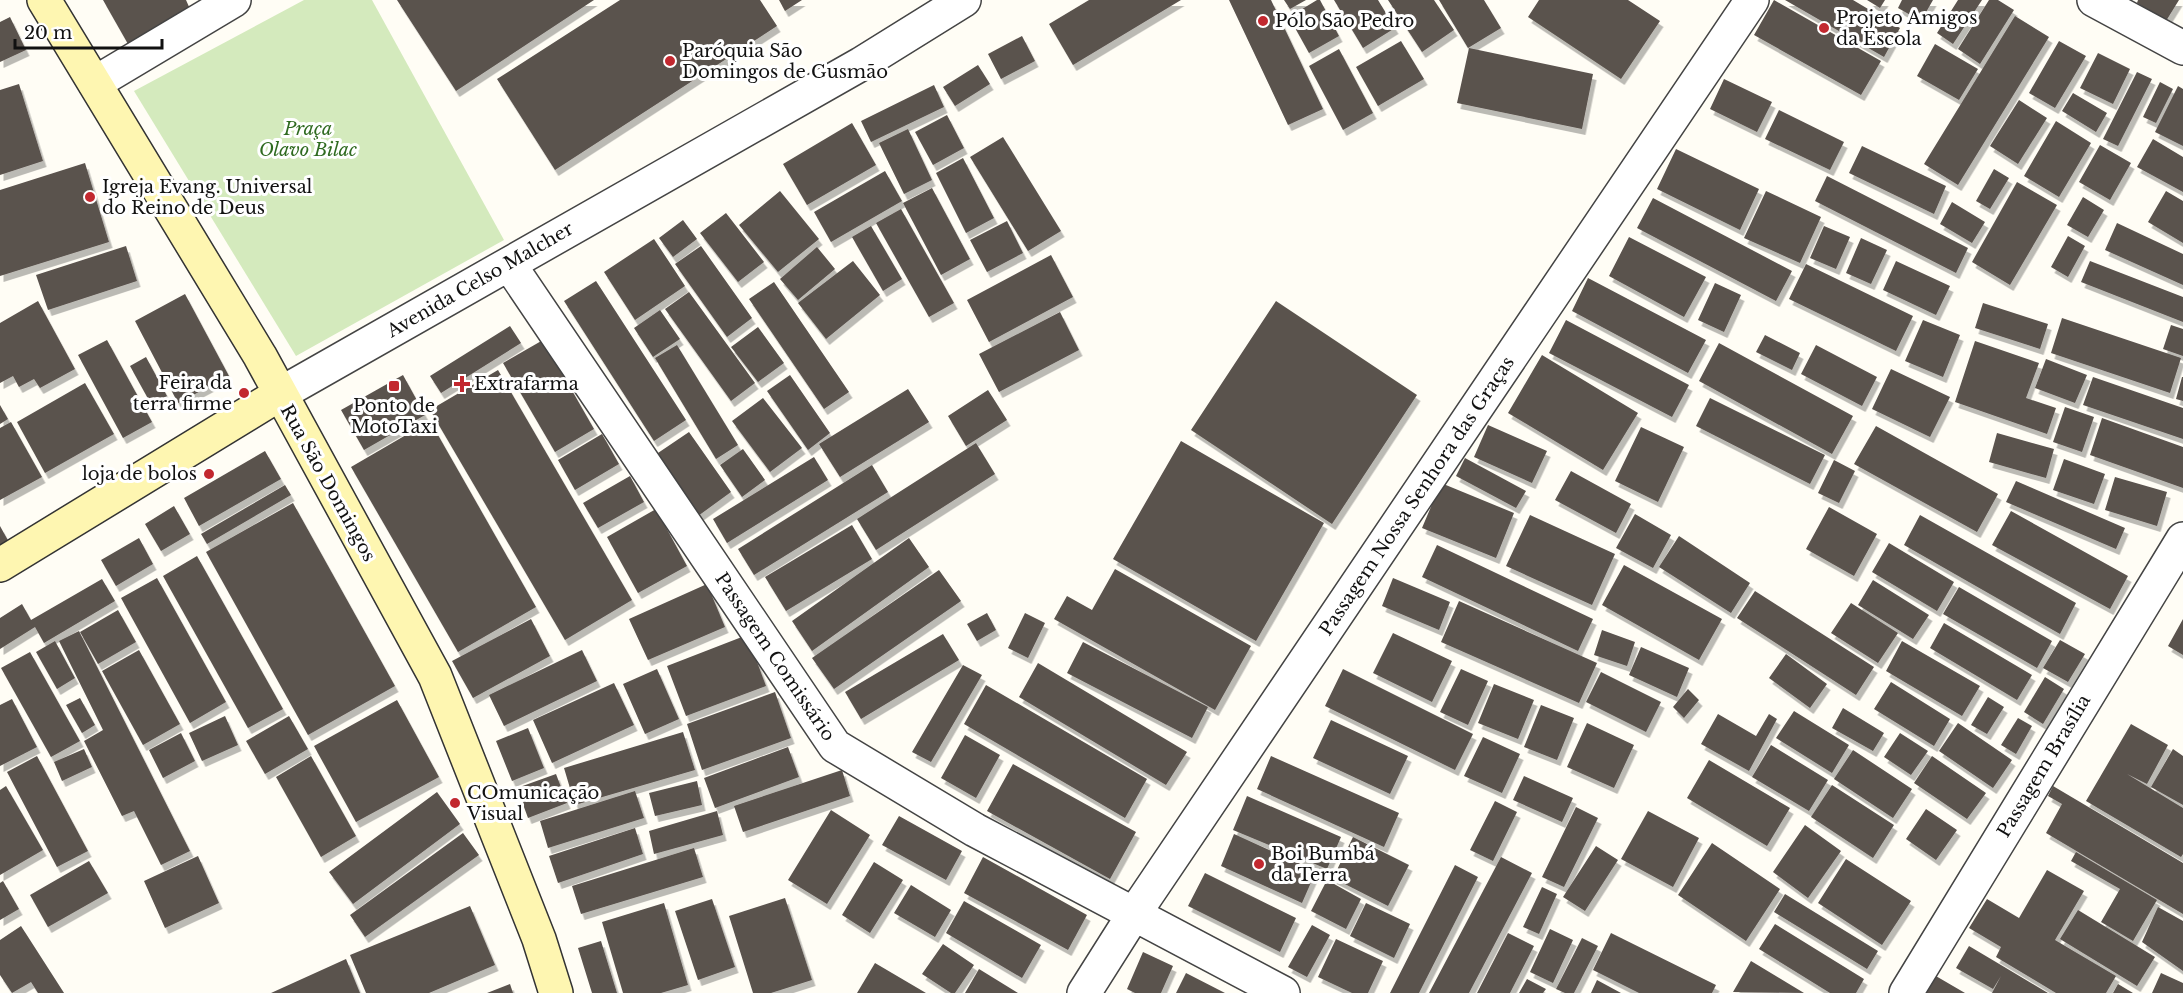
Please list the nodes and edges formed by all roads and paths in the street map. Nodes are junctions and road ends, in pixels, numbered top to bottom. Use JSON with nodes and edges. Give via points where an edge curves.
{"nodes":[{"id":1,"x":44,"y":0,"type":"edge"},
{"id":2,"x":234,"y":0,"type":"edge"},
{"id":3,"x":964,"y":0,"type":"edge"},
{"id":4,"x":1752,"y":0,"type":"edge"},
{"id":5,"x":2094,"y":0,"type":"edge"},
{"id":6,"x":2183,"y":48,"type":"edge"},
{"id":7,"x":95,"y":82,"type":"junction"},
{"id":8,"x":509,"y":264,"type":"junction"},
{"id":9,"x":280,"y":394,"type":"junction"},
{"id":10,"x":2183,"y":539,"type":"edge"},
{"id":11,"x":0,"y":565,"type":"edge"},
{"id":12,"x":1134,"y":914,"type":"junction"},
{"id":13,"x":556,"y":993,"type":"edge"},
{"id":14,"x":1084,"y":993,"type":"edge"},
{"id":15,"x":1283,"y":993,"type":"edge"},
{"id":16,"x":1906,"y":993,"type":"edge"}],
"edges":[{"from":1,"to":7,"type":"street","name":"Rua São Domingos"},
{"from":2,"to":7,"type":"street"},
{"from":3,"to":8,"type":"street","name":"Avenida Celso Malcher","via":[[861,64]]},
{"from":4,"to":12,"type":"street","name":"Passagem Nossa Senhora das Graças"},
{"from":5,"to":6,"type":"street"},
{"from":7,"to":9,"type":"street","name":"Rua São Domingos"},
{"from":8,"to":9,"type":"street","name":"Avenida Celso Malcher"},
{"from":8,"to":12,"type":"street","name":"Passagem Comissário","via":[[835,746],[975,830]]},
{"from":9,"to":11,"type":"street","name":"Avenida Celso Malcher"},
{"from":9,"to":13,"type":"street","name":"Rua São Domingos","via":[[435,676],[539,939]]},
{"from":10,"to":16,"type":"street","name":"Passagem Brasília"},
{"from":12,"to":14,"type":"street","name":"Passagem Nossa Senhora das Graças"},
{"from":12,"to":15,"type":"street","name":"Passagem Comissário"}]}
